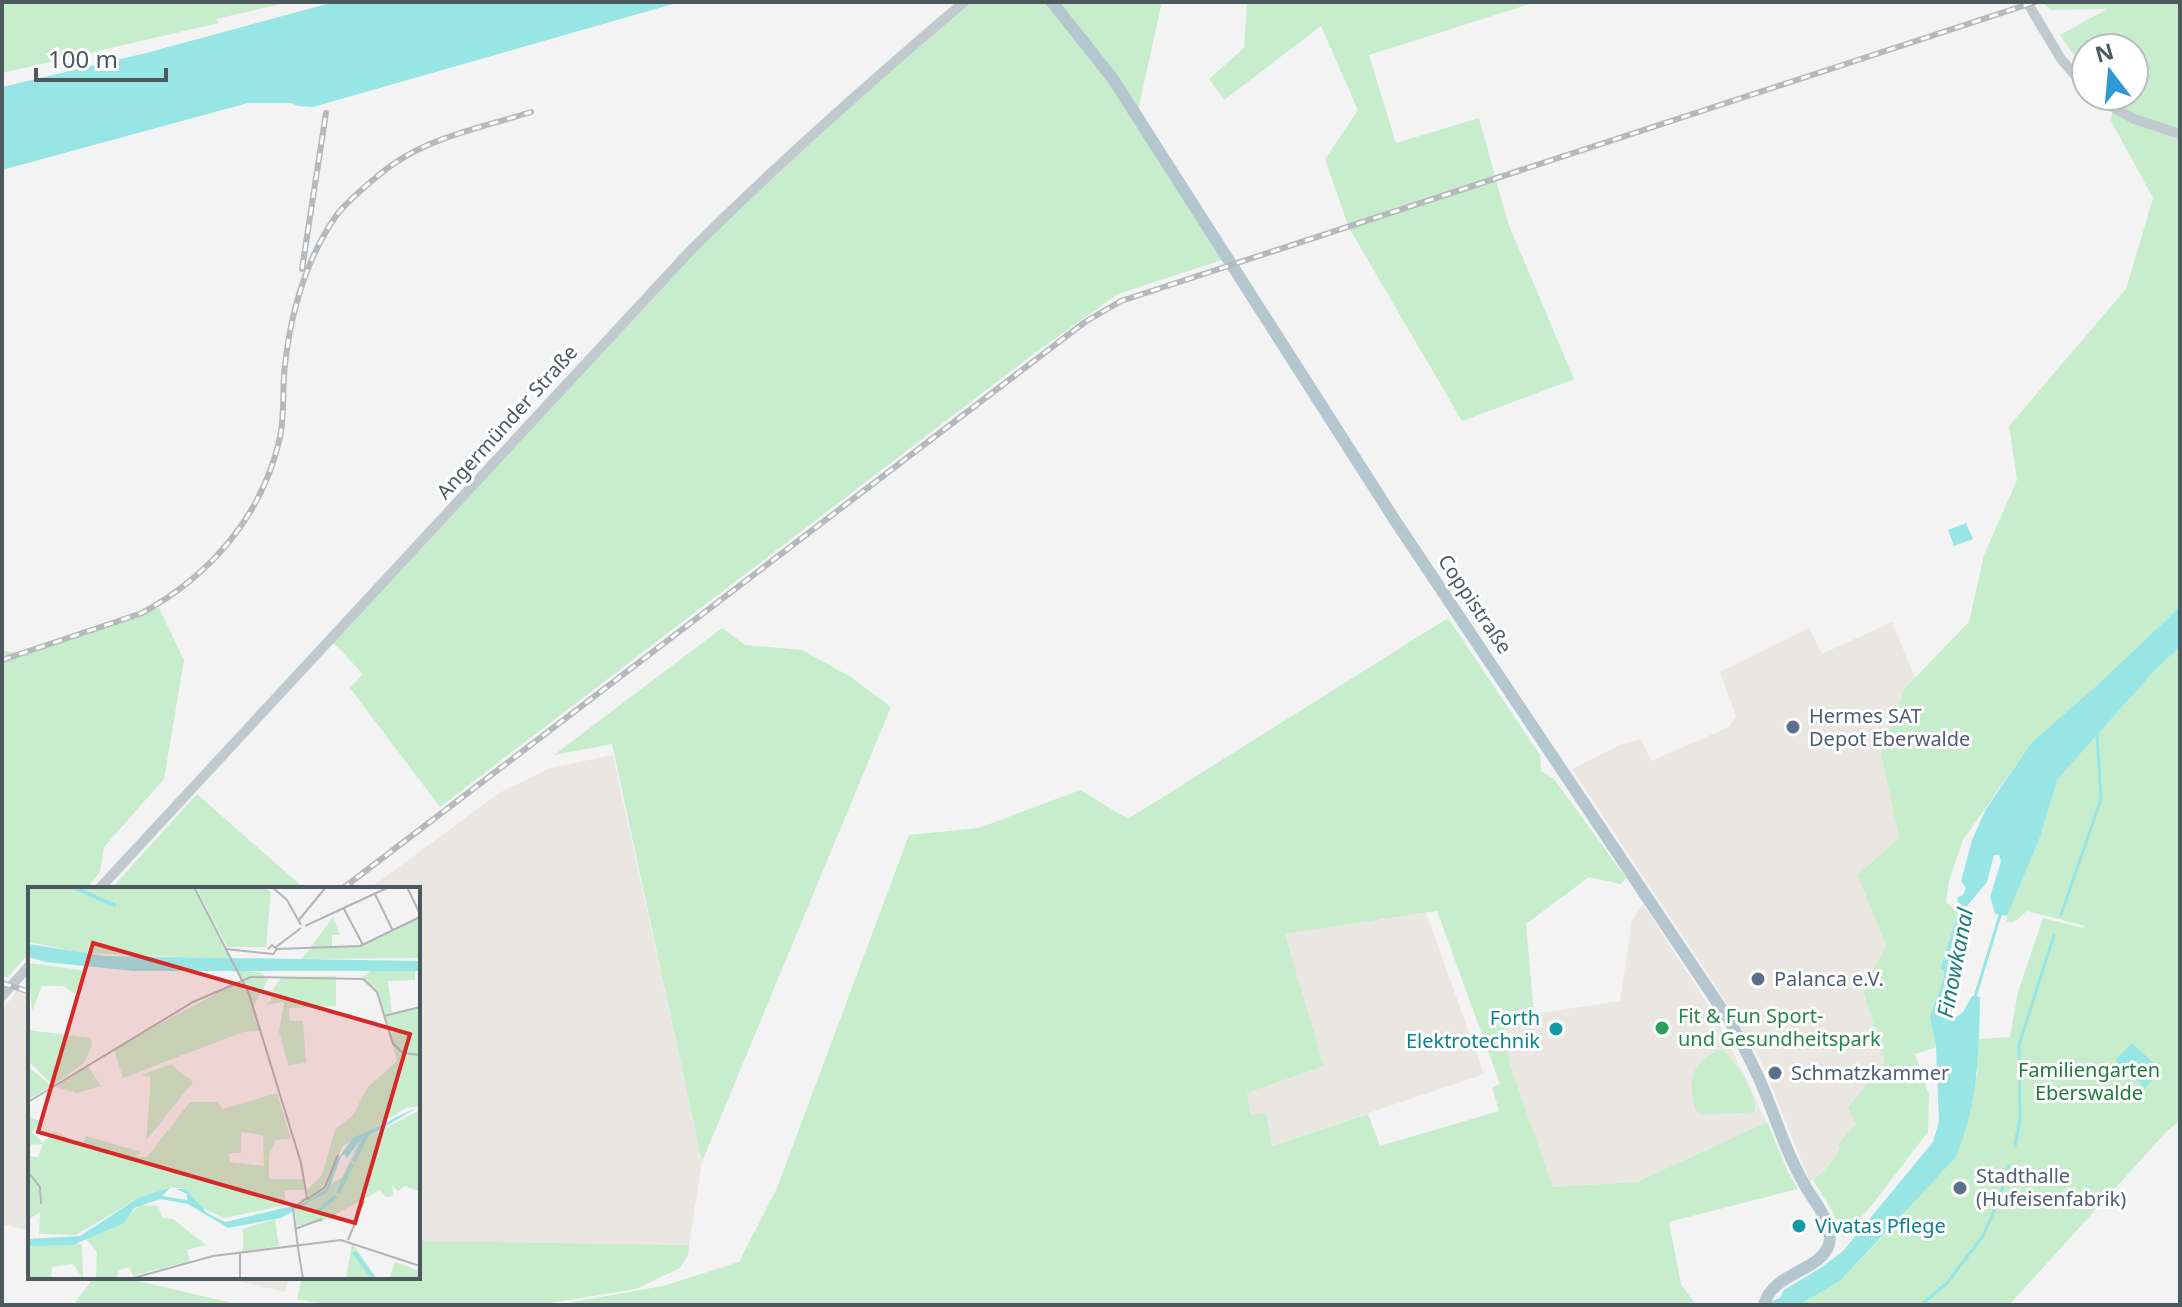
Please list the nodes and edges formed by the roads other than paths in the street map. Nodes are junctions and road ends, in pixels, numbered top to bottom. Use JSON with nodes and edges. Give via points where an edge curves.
{"nodes":[{"id":1,"x":964,"y":2,"type":"edge"},
{"id":2,"x":1052,"y":2,"type":"edge"},
{"id":3,"x":2027,"y":2,"type":"edge"},
{"id":4,"x":2070,"y":69,"type":"edge"},
{"id":5,"x":2122,"y":112,"type":"edge"},
{"id":6,"x":2180,"y":134,"type":"edge"},
{"id":7,"x":101,"y":887,"type":"edge"},
{"id":8,"x":28,"y":967,"type":"edge"},
{"id":9,"x":2,"y":996,"type":"edge"},
{"id":10,"x":1765,"y":1301,"type":"edge"}],
"edges":[{"from":1,"to":7,"type":"street","name":"Angermünder Straße","via":[[690,251]]},
{"from":2,"to":10,"type":"main road","name":"Coppistraße","via":[[1113,79],[1396,522],[1731,1023],[1797,1172],[1827,1222],[1829,1245],[1816,1260],[1776,1284]]},
{"from":3,"to":4,"type":"street"},
{"from":5,"to":6,"type":"street"},
{"from":8,"to":9,"type":"street"}]}
